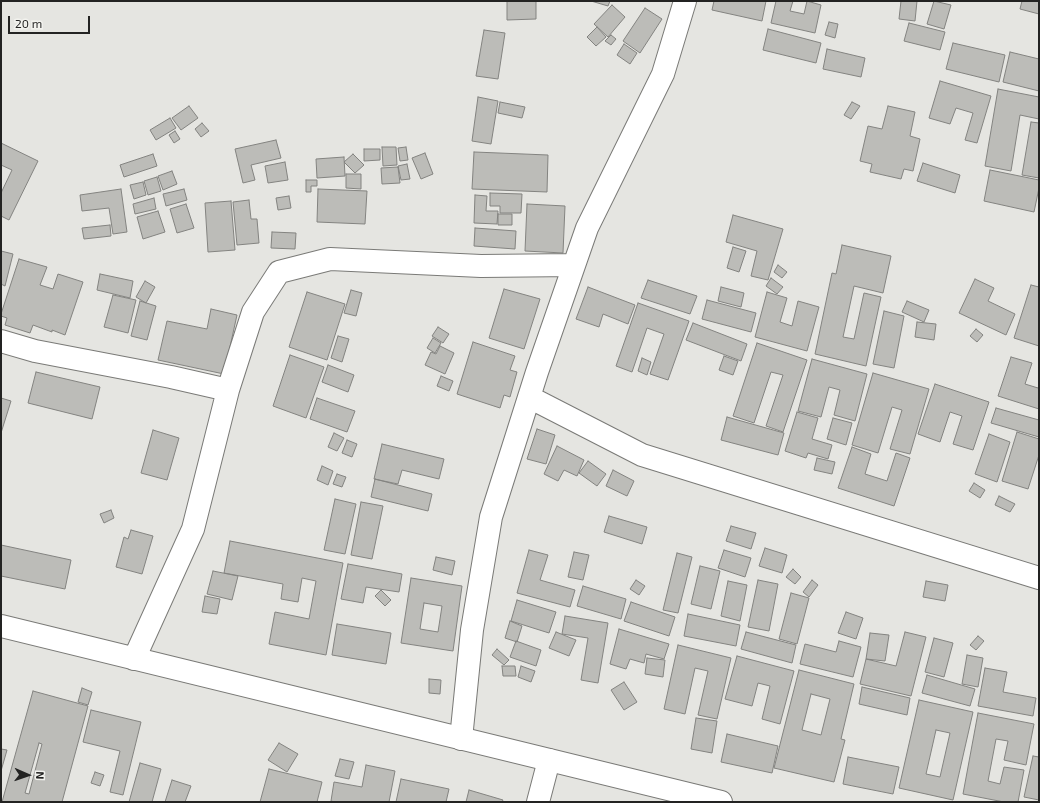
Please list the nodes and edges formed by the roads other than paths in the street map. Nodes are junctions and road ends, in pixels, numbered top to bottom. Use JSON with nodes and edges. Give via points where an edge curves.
{"nodes":[{"id":1,"x":685,"y":1,"type":"edge"},
{"id":2,"x":574,"y":265,"type":"junction"},
{"id":3,"x":1,"y":341,"type":"edge"},
{"id":4,"x":228,"y":390,"type":"junction"},
{"id":5,"x":529,"y":397,"type":"junction"},
{"id":6,"x":1039,"y":578,"type":"edge"},
{"id":7,"x":1,"y":626,"type":"edge"},
{"id":8,"x":134,"y":659,"type":"junction"},
{"id":9,"x":461,"y":739,"type":"junction"},
{"id":10,"x":549,"y":760,"type":"junction"},
{"id":11,"x":538,"y":802,"type":"edge"},
{"id":12,"x":721,"y":802,"type":"edge"}],
"edges":[{"from":1,"to":2,"type":"street","via":[[663,74],[588,228]]},
{"from":2,"to":4,"type":"street","via":[[481,266],[330,260],[279,272],[253,312]]},
{"from":2,"to":5,"type":"street"},
{"from":3,"to":4,"type":"street"},
{"from":4,"to":8,"type":"street","via":[[193,529]]},
{"from":5,"to":6,"type":"street","via":[[642,455]]},
{"from":5,"to":9,"type":"street","via":[[491,517],[472,630]]},
{"from":7,"to":8,"type":"street"},
{"from":8,"to":9,"type":"street"},
{"from":9,"to":10,"type":"street"},
{"from":10,"to":11,"type":"street"},
{"from":10,"to":12,"type":"street"}]}
